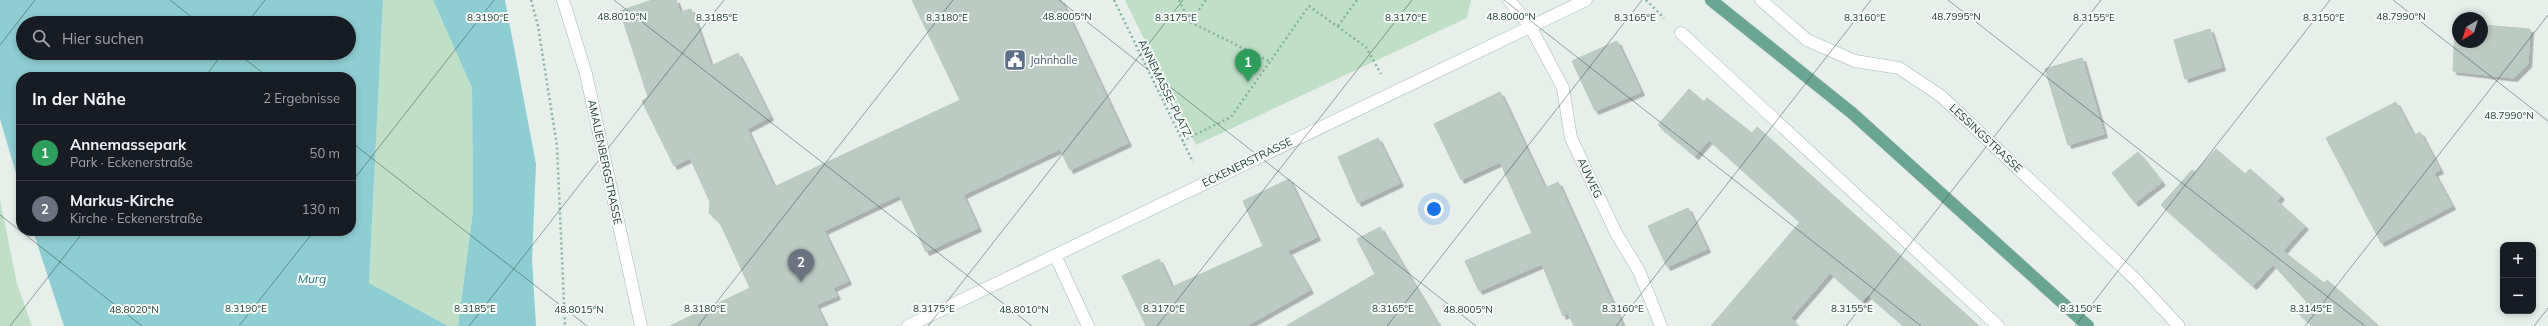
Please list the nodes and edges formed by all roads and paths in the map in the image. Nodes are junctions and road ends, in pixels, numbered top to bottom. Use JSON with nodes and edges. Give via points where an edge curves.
{"nodes":[{"id":1,"x":532,"y":0,"type":"edge"},
{"id":2,"x":563,"y":0,"type":"edge"},
{"id":3,"x":1114,"y":0,"type":"edge"},
{"id":4,"x":1179,"y":0,"type":"edge"},
{"id":5,"x":1206,"y":0,"type":"edge"},
{"id":6,"x":1357,"y":0,"type":"edge"},
{"id":7,"x":1509,"y":0,"type":"edge"},
{"id":8,"x":1586,"y":0,"type":"edge"},
{"id":9,"x":1712,"y":0,"type":"edge"},
{"id":10,"x":1761,"y":0,"type":"edge"},
{"id":11,"x":1190,"y":22,"type":"junction"},
{"id":12,"x":1338,"y":26,"type":"junction"},
{"id":13,"x":1530,"y":26,"type":"junction"},
{"id":14,"x":1681,"y":33,"type":"dead end"},
{"id":15,"x":1269,"y":61,"type":"junction"},
{"id":16,"x":1391,"y":93,"type":"junction"},
{"id":17,"x":1182,"y":142,"type":"junction"},
{"id":18,"x":1203,"y":183,"type":"junction"},
{"id":19,"x":1055,"y":255,"type":"junction"},
{"id":20,"x":565,"y":326,"type":"edge"},
{"id":21,"x":641,"y":326,"type":"edge"},
{"id":22,"x":908,"y":326,"type":"edge"},
{"id":23,"x":1088,"y":326,"type":"edge"},
{"id":24,"x":1660,"y":326,"type":"edge"},
{"id":25,"x":1998,"y":326,"type":"edge"},
{"id":26,"x":2088,"y":326,"type":"edge"},
{"id":27,"x":2179,"y":326,"type":"edge"}],
"edges":[{"from":1,"to":20,"type":"path","via":[[557,146]]},
{"from":2,"to":21,"type":"street","name":"AMALIENBERGSTRASSE","via":[[586,74]]},
{"from":3,"to":17,"type":"path","name":"ANNEMASSE-PLATZ"},
{"from":4,"to":11,"type":"path"},
{"from":5,"to":11,"type":"path"},
{"from":6,"to":12,"type":"path"},
{"from":7,"to":13,"type":"street","name":"AUWEG"},
{"from":8,"to":13,"type":"street","name":"ECKENERSTRASSE"},
{"from":9,"to":26,"type":"main road","via":[[1852,113]]},
{"from":10,"to":27,"type":"street","name":"LESSINGSTRASSE","via":[[1807,40],[1855,61],[1899,68],[1941,96],[2134,279]]},
{"from":11,"to":15,"type":"path"},
{"from":12,"to":15,"type":"path","via":[[1309,6]]},
{"from":12,"to":16,"type":"path","via":[[1366,47]]},
{"from":13,"to":16,"type":"street","name":"ECKENERSTRASSE"},
{"from":13,"to":24,"type":"street","name":"AUWEG","via":[[1563,88],[1572,138],[1616,233],[1639,271]]},
{"from":14,"to":25,"type":"street"},
{"from":15,"to":17,"type":"path","via":[[1231,117]]},
{"from":16,"to":18,"type":"street","name":"ECKENERSTRASSE"},
{"from":17,"to":18,"type":"path","name":"ANNEMASSE-PLATZ"},
{"from":18,"to":19,"type":"street","name":"ECKENERSTRASSE"},
{"from":19,"to":22,"type":"street","name":"ECKENERSTRASSE"},
{"from":19,"to":23,"type":"street"}]}
